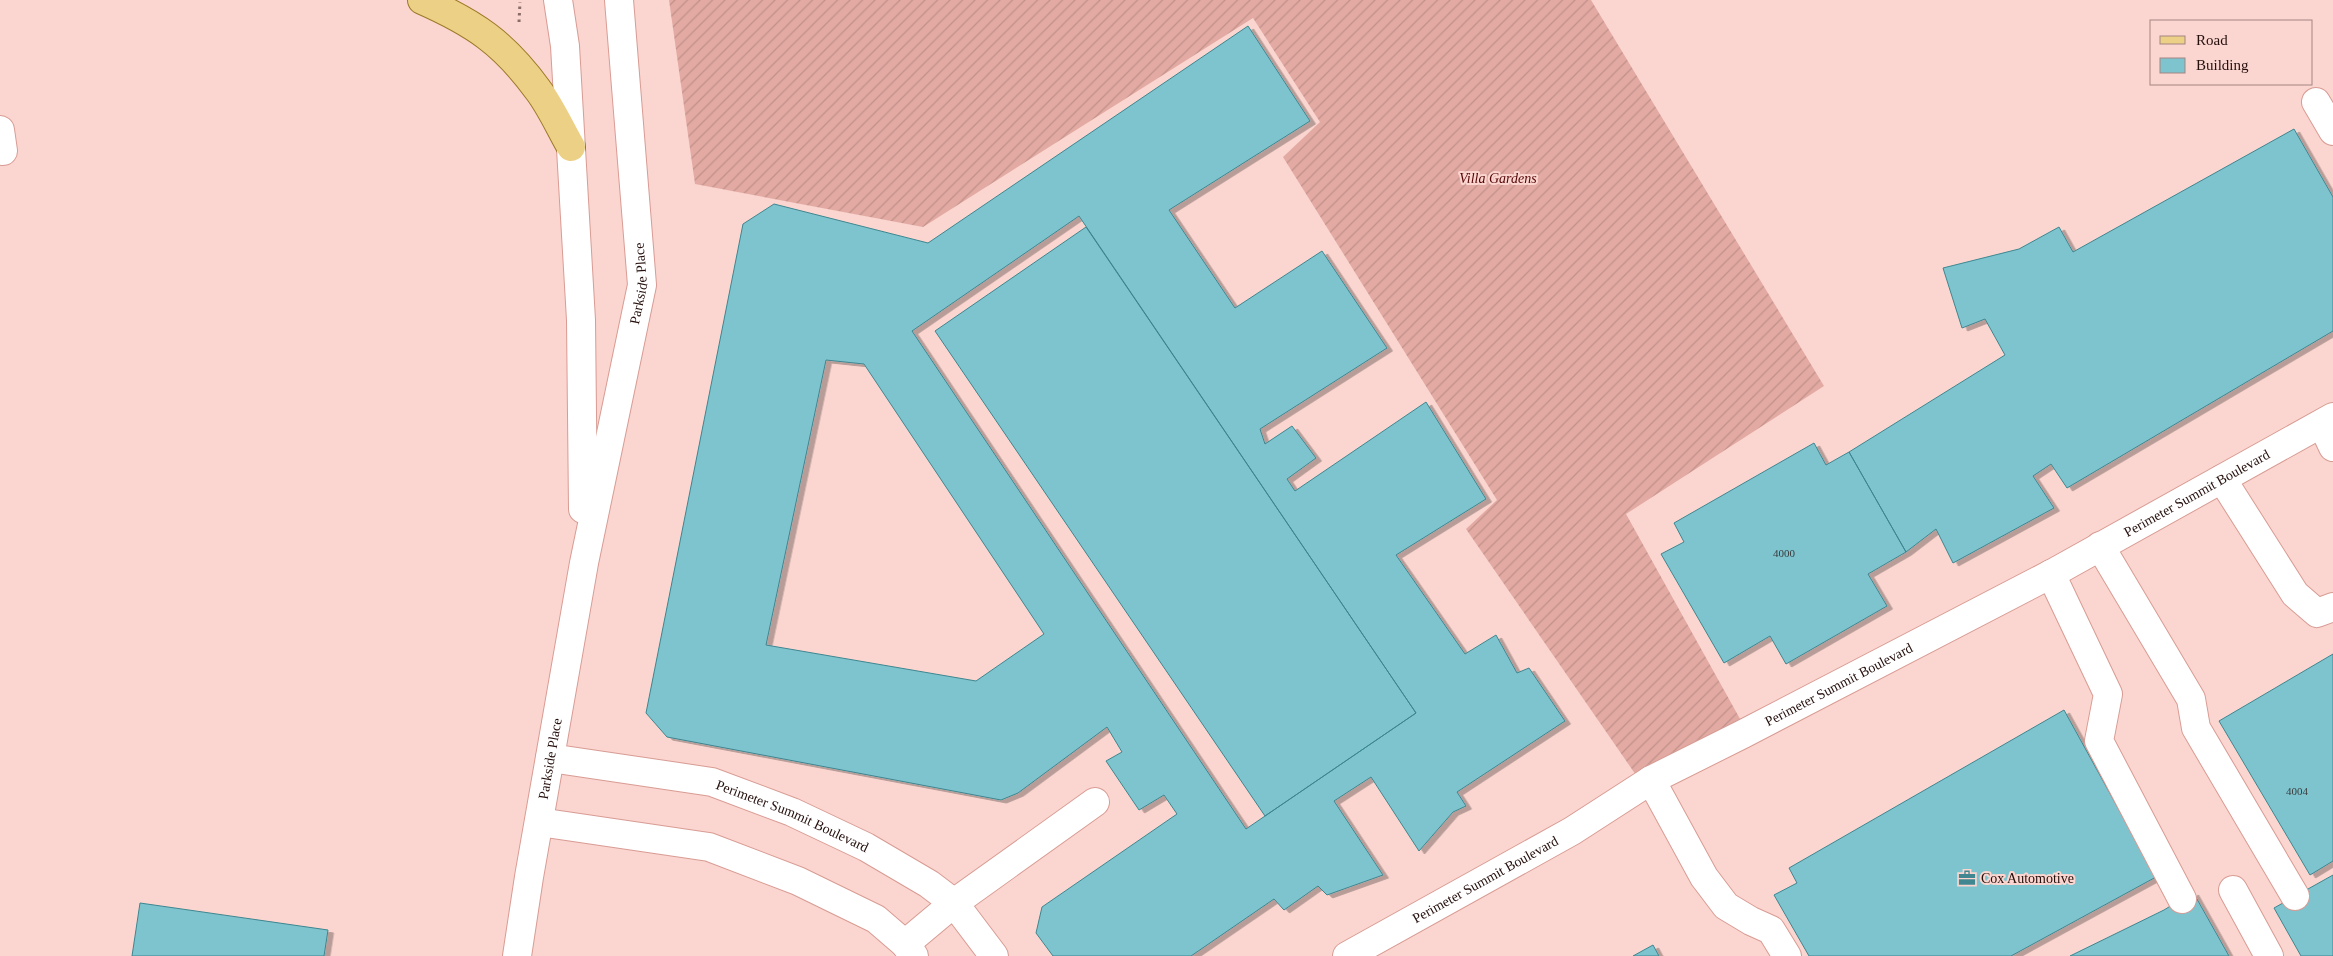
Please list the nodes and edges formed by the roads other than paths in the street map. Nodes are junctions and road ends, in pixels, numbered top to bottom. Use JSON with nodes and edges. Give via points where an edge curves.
{"nodes":[{"id":1,"x":422,"y":0,"type":"edge"},
{"id":2,"x":558,"y":0,"type":"edge"},
{"id":3,"x":619,"y":0,"type":"edge"},
{"id":4,"x":2316,"y":102,"type":"dead end"},
{"id":5,"x":2333,"y":131,"type":"edge"},
{"id":6,"x":571,"y":147,"type":"junction"},
{"id":7,"x":2329,"y":429,"type":"edge"},
{"id":8,"x":2222,"y":478,"type":"junction"},
{"id":9,"x":2100,"y":546,"type":"junction"},
{"id":10,"x":584,"y":563,"type":"junction"},
{"id":11,"x":2050,"y":574,"type":"junction"},
{"id":12,"x":2333,"y":607,"type":"edge"},
{"id":13,"x":550,"y":758,"type":"junction"},
{"id":14,"x":1651,"y":780,"type":"junction"},
{"id":15,"x":1095,"y":802,"type":"dead end"},
{"id":16,"x":538,"y":822,"type":"junction"},
{"id":17,"x":2233,"y":890,"type":"dead end"},
{"id":18,"x":2295,"y":896,"type":"dead end"},
{"id":19,"x":2182,"y":899,"type":"dead end"},
{"id":20,"x":954,"y":903,"type":"junction"},
{"id":21,"x":910,"y":950,"type":"edge"},
{"id":22,"x":518,"y":956,"type":"edge"},
{"id":23,"x":994,"y":956,"type":"edge"},
{"id":24,"x":1347,"y":956,"type":"edge"},
{"id":25,"x":1787,"y":956,"type":"edge"},
{"id":26,"x":2269,"y":956,"type":"edge"}],
"edges":[{"from":1,"to":6,"type":"main road","via":[[471,24],[503,47],[539,91]]},
{"from":2,"to":6,"type":"street","name":"Parkside Place","via":[[565,46]]},
{"from":3,"to":10,"type":"street","name":"Parkside Place","via":[[642,284]]},
{"from":4,"to":5,"type":"street"},
{"from":6,"to":10,"type":"street","name":"Parkside Place","via":[[580,320]]},
{"from":7,"to":8,"type":"street","name":"Perimeter Summit Boulevard"},
{"from":8,"to":9,"type":"street","name":"Perimeter Summit Boulevard"},
{"from":8,"to":12,"type":"street","via":[[2295,594],[2317,613]]},
{"from":9,"to":11,"type":"street","name":"Perimeter Summit Boulevard"},
{"from":9,"to":18,"type":"street","via":[[2191,699],[2196,728]]},
{"from":10,"to":13,"type":"street","name":"Parkside Place"},
{"from":11,"to":14,"type":"street","name":"Perimeter Summit Boulevard"},
{"from":11,"to":19,"type":"street","via":[[2108,694],[2099,742]]},
{"from":13,"to":16,"type":"street","name":"Parkside Place"},
{"from":13,"to":20,"type":"street","name":"Perimeter Summit Boulevard","via":[[712,782],[792,812],[866,847],[929,884]]},
{"from":14,"to":24,"type":"street","name":"Perimeter Summit Boulevard","via":[[1572,832]]},
{"from":14,"to":25,"type":"street","via":[[1704,878],[1726,906],[1772,930]]},
{"from":15,"to":20,"type":"street"},
{"from":16,"to":21,"type":"street","via":[[709,847],[798,881],[876,919]]},
{"from":16,"to":22,"type":"street","name":"Parkside Place"},
{"from":17,"to":26,"type":"street"},
{"from":20,"to":21,"type":"street"},
{"from":20,"to":23,"type":"street","name":"Perimeter Summit Boulevard"}]}
